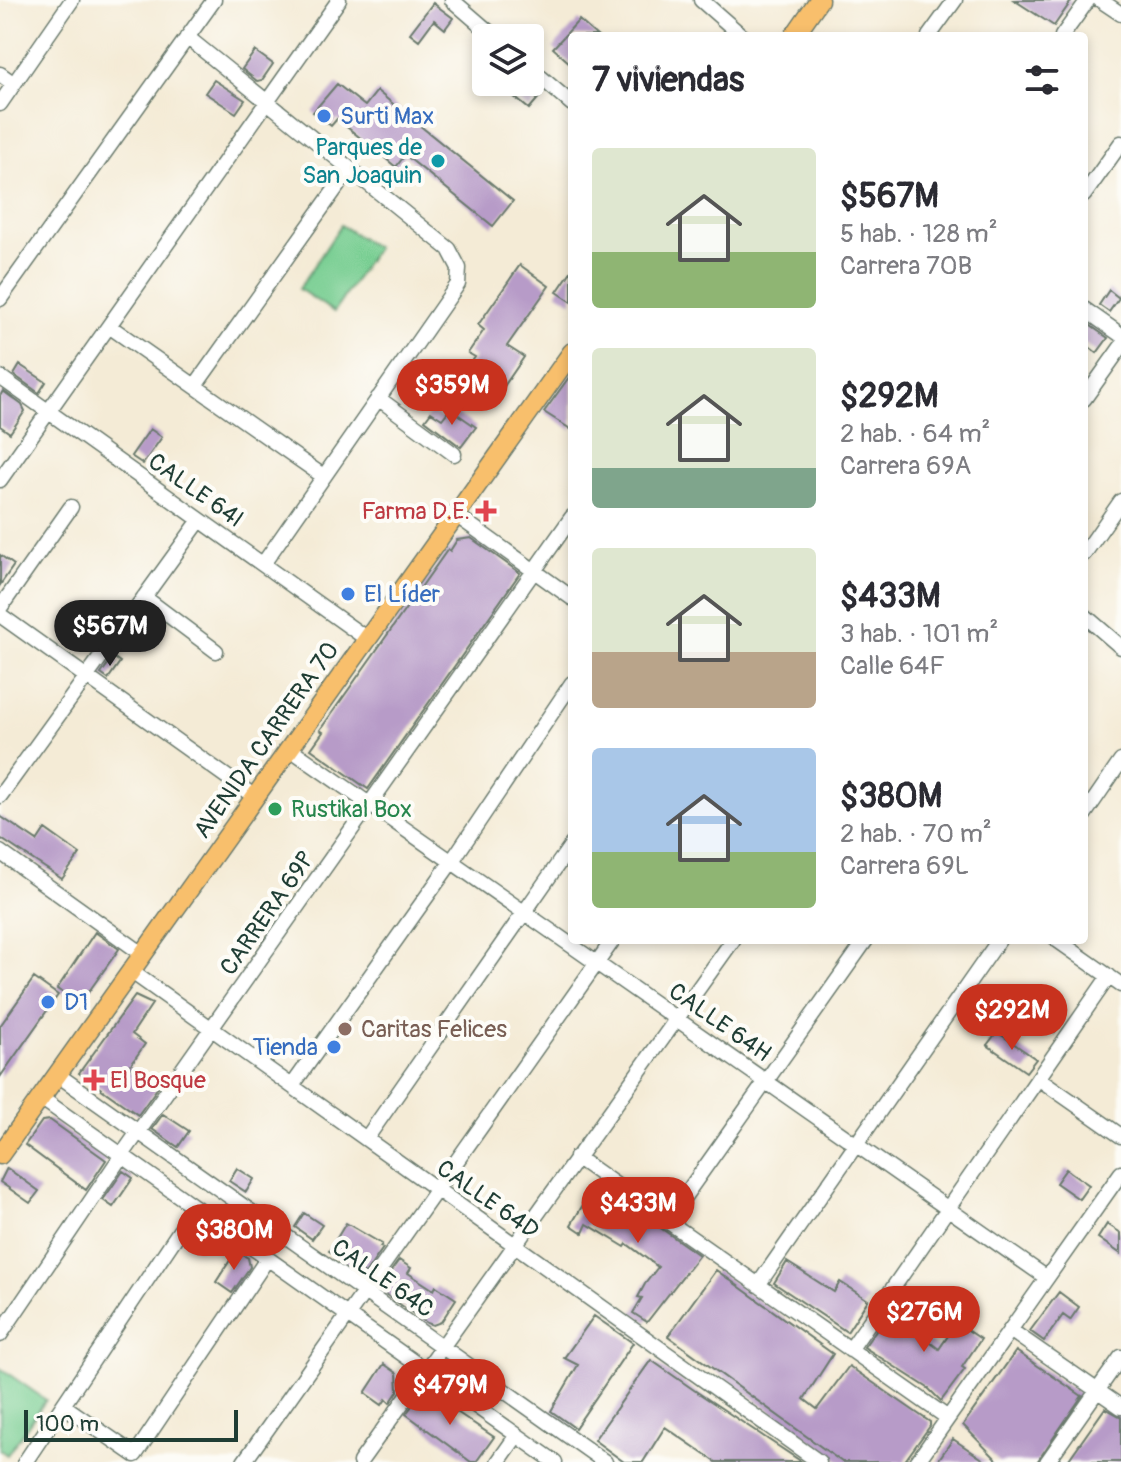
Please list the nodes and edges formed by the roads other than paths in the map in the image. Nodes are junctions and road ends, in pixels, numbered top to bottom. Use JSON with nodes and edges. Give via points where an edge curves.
{"nodes":[{"id":1,"x":72,"y":0,"type":"edge"},
{"id":2,"x":214,"y":0,"type":"edge"},
{"id":3,"x":339,"y":0,"type":"edge"},
{"id":4,"x":452,"y":0,"type":"edge"},
{"id":5,"x":701,"y":0,"type":"edge"},
{"id":6,"x":819,"y":0,"type":"edge"},
{"id":7,"x":955,"y":0,"type":"edge"},
{"id":8,"x":1088,"y":0,"type":"edge"},
{"id":9,"x":1100,"y":0,"type":"edge"},
{"id":10,"x":1121,"y":14,"type":"edge"},
{"id":11,"x":480,"y":24,"type":"edge"},
{"id":12,"x":737,"y":32,"type":"edge"},
{"id":13,"x":797,"y":32,"type":"edge"},
{"id":14,"x":932,"y":32,"type":"edge"},
{"id":15,"x":1065,"y":32,"type":"edge"},
{"id":16,"x":187,"y":37,"type":"junction"},
{"id":17,"x":0,"y":74,"type":"edge"},
{"id":18,"x":544,"y":80,"type":"edge"},
{"id":19,"x":14,"y":84,"type":"junction"},
{"id":20,"x":267,"y":101,"type":"junction"},
{"id":21,"x":568,"y":101,"type":"edge"},
{"id":22,"x":0,"y":104,"type":"edge"},
{"id":23,"x":1121,"y":143,"type":"edge"},
{"id":24,"x":349,"y":170,"type":"junction"},
{"id":25,"x":1088,"y":189,"type":"edge"},
{"id":26,"x":0,"y":299,"type":"edge"},
{"id":27,"x":1088,"y":312,"type":"edge"},
{"id":28,"x":109,"y":326,"type":"junction"},
{"id":29,"x":1121,"y":335,"type":"edge"},
{"id":30,"x":1121,"y":347,"type":"edge"},
{"id":31,"x":568,"y":358,"type":"edge"},
{"id":32,"x":0,"y":377,"type":"edge"},
{"id":33,"x":195,"y":386,"type":"junction"},
{"id":34,"x":1088,"y":393,"type":"edge"},
{"id":35,"x":378,"y":398,"type":"junction"},
{"id":36,"x":48,"y":412,"type":"junction"},
{"id":37,"x":454,"y":454,"type":"dead end"},
{"id":38,"x":323,"y":476,"type":"junction"},
{"id":39,"x":0,"y":480,"type":"edge"},
{"id":40,"x":1121,"y":501,"type":"edge"},
{"id":41,"x":71,"y":507,"type":"dead end"},
{"id":42,"x":456,"y":515,"type":"junction"},
{"id":43,"x":200,"y":520,"type":"junction"},
{"id":44,"x":568,"y":522,"type":"edge"},
{"id":45,"x":1088,"y":548,"type":"edge"},
{"id":46,"x":263,"y":564,"type":"junction"},
{"id":47,"x":533,"y":570,"type":"junction"},
{"id":48,"x":568,"y":595,"type":"edge"},
{"id":49,"x":144,"y":597,"type":"junction"},
{"id":50,"x":0,"y":608,"type":"edge"},
{"id":51,"x":0,"y":615,"type":"edge"},
{"id":52,"x":1088,"y":621,"type":"edge"},
{"id":53,"x":367,"y":639,"type":"junction"},
{"id":54,"x":1121,"y":647,"type":"edge"},
{"id":55,"x":216,"y":651,"type":"dead end"},
{"id":56,"x":86,"y":675,"type":"junction"},
{"id":57,"x":568,"y":689,"type":"edge"},
{"id":58,"x":289,"y":748,"type":"junction"},
{"id":59,"x":1121,"y":761,"type":"edge"},
{"id":60,"x":0,"y":796,"type":"edge"},
{"id":61,"x":255,"y":797,"type":"junction"},
{"id":62,"x":370,"y":803,"type":"junction"},
{"id":63,"x":1088,"y":809,"type":"edge"},
{"id":64,"x":568,"y":850,"type":"edge"},
{"id":65,"x":0,"y":852,"type":"edge"},
{"id":66,"x":452,"y":861,"type":"junction"},
{"id":67,"x":525,"y":912,"type":"junction"},
{"id":68,"x":568,"y":942,"type":"edge"},
{"id":69,"x":571,"y":944,"type":"edge"},
{"id":70,"x":610,"y":944,"type":"edge"},
{"id":71,"x":730,"y":944,"type":"edge"},
{"id":72,"x":863,"y":944,"type":"edge"},
{"id":73,"x":996,"y":944,"type":"edge"},
{"id":74,"x":1063,"y":944,"type":"edge"},
{"id":75,"x":144,"y":955,"type":"junction"},
{"id":76,"x":597,"y":962,"type":"junction"},
{"id":77,"x":132,"y":972,"type":"junction"},
{"id":78,"x":1115,"y":980,"type":"edge"},
{"id":79,"x":677,"y":1018,"type":"junction"},
{"id":80,"x":213,"y":1029,"type":"junction"},
{"id":81,"x":58,"y":1075,"type":"junction"},
{"id":82,"x":1038,"y":1078,"type":"junction"},
{"id":83,"x":765,"y":1080,"type":"junction"},
{"id":84,"x":292,"y":1086,"type":"junction"},
{"id":85,"x":41,"y":1098,"type":"junction"},
{"id":86,"x":139,"y":1133,"type":"junction"},
{"id":87,"x":1121,"y":1136,"type":"edge"},
{"id":88,"x":366,"y":1139,"type":"junction"},
{"id":89,"x":856,"y":1144,"type":"junction"},
{"id":90,"x":2,"y":1148,"type":"edge"},
{"id":91,"x":122,"y":1155,"type":"junction"},
{"id":92,"x":576,"y":1157,"type":"junction"},
{"id":93,"x":1121,"y":1173,"type":"edge"},
{"id":94,"x":436,"y":1189,"type":"junction"},
{"id":95,"x":195,"y":1208,"type":"junction"},
{"id":96,"x":947,"y":1208,"type":"junction"},
{"id":97,"x":667,"y":1221,"type":"junction"},
{"id":98,"x":514,"y":1244,"type":"junction"},
{"id":99,"x":267,"y":1259,"type":"junction"},
{"id":100,"x":1047,"y":1278,"type":"junction"},
{"id":101,"x":758,"y":1285,"type":"junction"},
{"id":102,"x":364,"y":1291,"type":"junction"},
{"id":103,"x":346,"y":1315,"type":"junction"},
{"id":104,"x":1010,"y":1330,"type":"junction"},
{"id":105,"x":0,"y":1335,"type":"edge"},
{"id":106,"x":442,"y":1346,"type":"junction"},
{"id":107,"x":850,"y":1350,"type":"junction"},
{"id":108,"x":1121,"y":1357,"type":"edge"},
{"id":109,"x":425,"y":1370,"type":"junction"},
{"id":110,"x":1097,"y":1390,"type":"junction"},
{"id":111,"x":64,"y":1406,"type":"junction"},
{"id":112,"x":1121,"y":1407,"type":"edge"},
{"id":113,"x":948,"y":1418,"type":"junction"},
{"id":114,"x":517,"y":1435,"type":"junction"},
{"id":115,"x":25,"y":1462,"type":"edge"},
{"id":116,"x":244,"y":1462,"type":"edge"},
{"id":117,"x":360,"y":1462,"type":"edge"},
{"id":118,"x":498,"y":1462,"type":"edge"},
{"id":119,"x":555,"y":1462,"type":"edge"},
{"id":120,"x":605,"y":1462,"type":"edge"},
{"id":121,"x":819,"y":1462,"type":"edge"},
{"id":122,"x":917,"y":1462,"type":"edge"},
{"id":123,"x":1047,"y":1462,"type":"edge"}],
"edges":[{"from":1,"to":19,"type":"street"},
{"from":2,"to":16,"type":"street"},
{"from":3,"to":20,"type":"street"},
{"from":4,"to":11,"type":"street"},
{"from":5,"to":12,"type":"street"},
{"from":6,"to":13,"type":"main road"},
{"from":7,"to":14,"type":"street"},
{"from":8,"to":15,"type":"street"},
{"from":9,"to":10,"type":"street"},
{"from":16,"to":20,"type":"street"},
{"from":16,"to":26,"type":"street"},
{"from":17,"to":19,"type":"street"},
{"from":18,"to":21,"type":"street"},
{"from":19,"to":22,"type":"street"},
{"from":20,"to":24,"type":"street"},
{"from":20,"to":28,"type":"street"},
{"from":23,"to":25,"type":"street"},
{"from":24,"to":33,"type":"street"},
{"from":24,"to":35,"type":"street","via":[[449,249],[459,268],[458,284]]},
{"from":27,"to":29,"type":"street"},
{"from":28,"to":33,"type":"street"},
{"from":28,"to":36,"type":"street"},
{"from":30,"to":34,"type":"street"},
{"from":31,"to":42,"type":"main road","name":"AVENIDA CARRERA 70"},
{"from":32,"to":36,"type":"street","name":"CALLE 64I"},
{"from":33,"to":38,"type":"street"},
{"from":35,"to":37,"type":"street"},
{"from":35,"to":38,"type":"street"},
{"from":36,"to":39,"type":"street"},
{"from":36,"to":43,"type":"street","name":"CALLE 64I"},
{"from":38,"to":46,"type":"street"},
{"from":40,"to":45,"type":"street"},
{"from":41,"to":50,"type":"street"},
{"from":42,"to":47,"type":"street"},
{"from":42,"to":53,"type":"main road","name":"AVENIDA CARRERA 70"},
{"from":43,"to":46,"type":"street","name":"CALLE 64I"},
{"from":43,"to":49,"type":"street"},
{"from":44,"to":47,"type":"street","name":"CARRERA 69P"},
{"from":46,"to":53,"type":"street","name":"CALLE 64I"},
{"from":47,"to":48,"type":"street"},
{"from":47,"to":62,"type":"street","name":"CARRERA 69P"},
{"from":49,"to":55,"type":"street"},
{"from":49,"to":56,"type":"street"},
{"from":51,"to":56,"type":"street"},
{"from":52,"to":54,"type":"street"},
{"from":53,"to":58,"type":"main road","name":"AVENIDA CARRERA 70"},
{"from":56,"to":60,"type":"street"},
{"from":56,"to":61,"type":"street"},
{"from":57,"to":66,"type":"street"},
{"from":58,"to":61,"type":"main road","name":"AVENIDA CARRERA 70"},
{"from":58,"to":62,"type":"street","name":"CALLE 64H"},
{"from":59,"to":63,"type":"street"},
{"from":61,"to":75,"type":"main road","name":"AVENIDA CARRERA 70"},
{"from":62,"to":66,"type":"street","name":"CALLE 64H"},
{"from":62,"to":80,"type":"street","name":"CARRERA 69P"},
{"from":64,"to":67,"type":"street"},
{"from":65,"to":75,"type":"street"},
{"from":66,"to":67,"type":"street","name":"CALLE 64H"},
{"from":66,"to":84,"type":"street"},
{"from":67,"to":68,"type":"street","name":"CALLE 64H"},
{"from":67,"to":88,"type":"street"},
{"from":69,"to":76,"type":"street","name":"CALLE 64H"},
{"from":70,"to":76,"type":"street"},
{"from":71,"to":79,"type":"street"},
{"from":72,"to":83,"type":"street"},
{"from":73,"to":89,"type":"street"},
{"from":74,"to":78,"type":"street"},
{"from":75,"to":77,"type":"main road","name":"AVENIDA CARRERA 70"},
{"from":76,"to":79,"type":"street","name":"CALLE 64H"},
{"from":76,"to":94,"type":"street"},
{"from":77,"to":80,"type":"street","name":"CALLE 64D"},
{"from":77,"to":81,"type":"main road","name":"AVENIDA CARRERA 70"},
{"from":78,"to":82,"type":"street"},
{"from":79,"to":83,"type":"street","name":"CALLE 64H"},
{"from":79,"to":92,"type":"street"},
{"from":80,"to":84,"type":"street","name":"CALLE 64D"},
{"from":80,"to":86,"type":"street","name":"CARRERA 69P"},
{"from":81,"to":85,"type":"main road","name":"AVENIDA CARRERA 70"},
{"from":81,"to":86,"type":"street","name":"CALLE 64C"},
{"from":82,"to":87,"type":"street"},
{"from":82,"to":96,"type":"street"},
{"from":83,"to":89,"type":"street","name":"CALLE 64H"},
{"from":83,"to":97,"type":"street"},
{"from":84,"to":88,"type":"street","name":"CALLE 64D"},
{"from":85,"to":90,"type":"main road","name":"AVENIDA CARRERA 70"},
{"from":85,"to":91,"type":"street"},
{"from":86,"to":91,"type":"street","name":"CARRERA 69P"},
{"from":86,"to":102,"type":"street","name":"CALLE 64C"},
{"from":88,"to":94,"type":"street","name":"CALLE 64D"},
{"from":89,"to":96,"type":"street","name":"CALLE 64H"},
{"from":89,"to":101,"type":"street"},
{"from":91,"to":95,"type":"street"},
{"from":91,"to":105,"type":"street","name":"CARRERA 69P"},
{"from":92,"to":97,"type":"street"},
{"from":92,"to":98,"type":"street"},
{"from":93,"to":100,"type":"street"},
{"from":94,"to":98,"type":"street","name":"CALLE 64D"},
{"from":94,"to":102,"type":"street"},
{"from":95,"to":99,"type":"street"},
{"from":95,"to":111,"type":"street"},
{"from":96,"to":100,"type":"street","name":"CALLE 64H"},
{"from":96,"to":107,"type":"street"},
{"from":97,"to":101,"type":"street"},
{"from":98,"to":106,"type":"street"},
{"from":98,"to":121,"type":"street","name":"CALLE 64D"},
{"from":99,"to":103,"type":"street"},
{"from":99,"to":111,"type":"street","via":[[135,1455]]},
{"from":100,"to":104,"type":"street"},
{"from":101,"to":107,"type":"street"},
{"from":102,"to":103,"type":"street"},
{"from":102,"to":106,"type":"street","name":"CALLE 64C"},
{"from":103,"to":109,"type":"street"},
{"from":103,"to":116,"type":"street"},
{"from":104,"to":110,"type":"street"},
{"from":104,"to":113,"type":"street"},
{"from":106,"to":109,"type":"street"},
{"from":106,"to":120,"type":"street","name":"CALLE 64C"},
{"from":107,"to":113,"type":"street"},
{"from":108,"to":110,"type":"street"},
{"from":109,"to":114,"type":"street"},
{"from":109,"to":117,"type":"street"},
{"from":110,"to":112,"type":"street"},
{"from":110,"to":123,"type":"street"},
{"from":111,"to":115,"type":"street"},
{"from":113,"to":122,"type":"street"},
{"from":114,"to":118,"type":"street"},
{"from":114,"to":119,"type":"street"}]}
